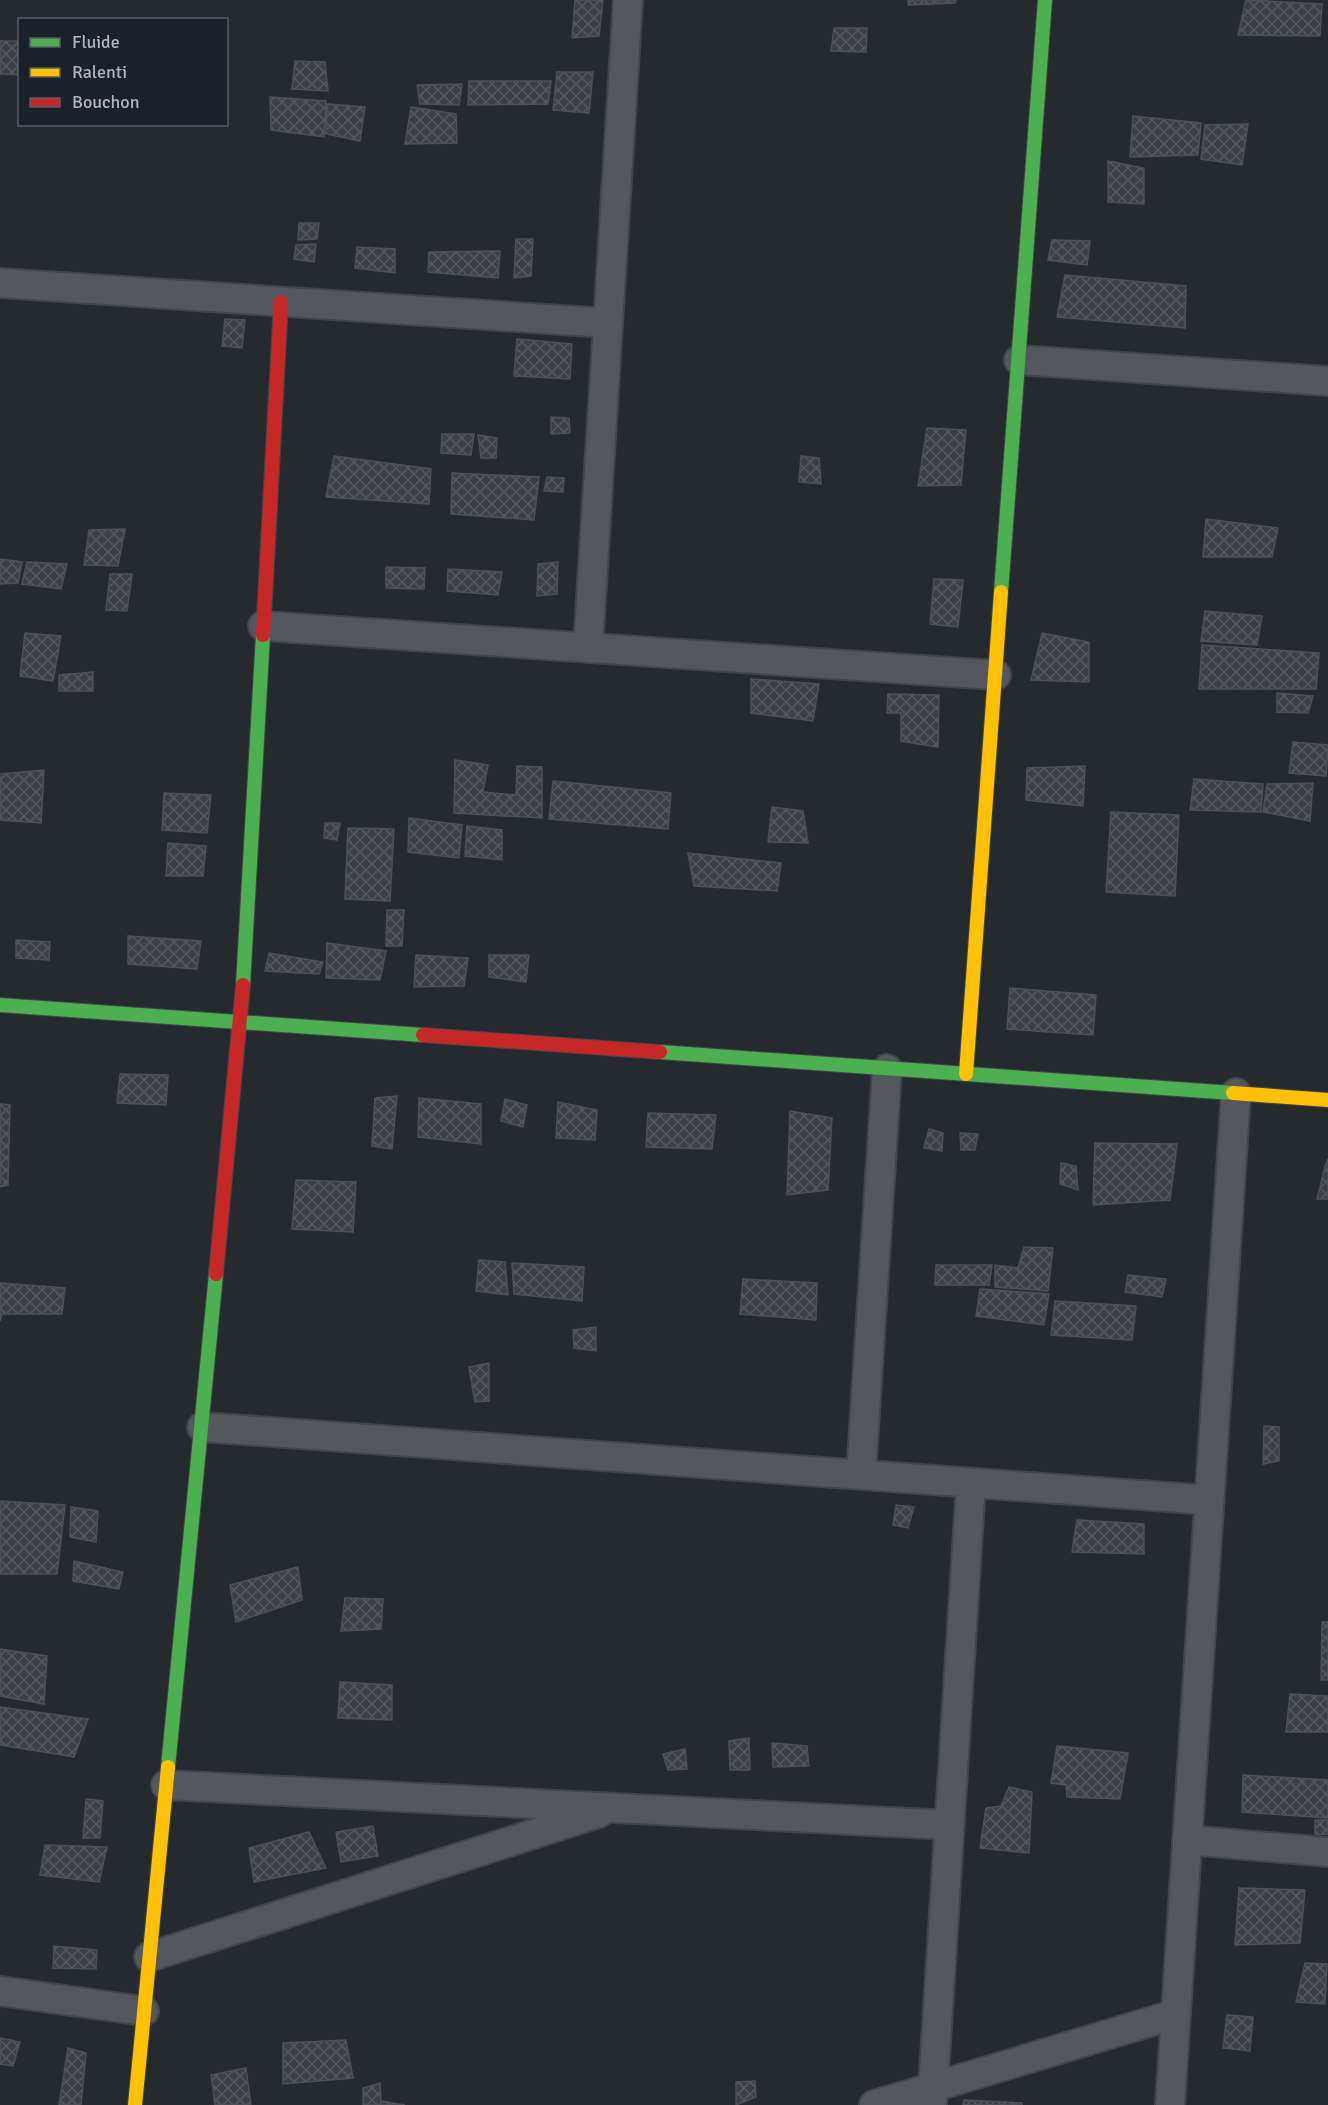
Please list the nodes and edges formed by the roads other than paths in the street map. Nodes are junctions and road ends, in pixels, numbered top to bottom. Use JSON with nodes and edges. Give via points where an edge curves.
{"nodes":[{"id":1,"x":628,"y":0,"type":"edge"},
{"id":2,"x":1045,"y":0,"type":"edge"},
{"id":3,"x":0,"y":283,"type":"edge"},
{"id":4,"x":281,"y":302,"type":"junction"},
{"id":5,"x":608,"y":323,"type":"junction"},
{"id":6,"x":1019,"y":360,"type":"junction"},
{"id":7,"x":1328,"y":381,"type":"edge"},
{"id":8,"x":263,"y":626,"type":"junction"},
{"id":9,"x":588,"y":648,"type":"junction"},
{"id":10,"x":996,"y":675,"type":"junction"},
{"id":11,"x":0,"y":1005,"type":"edge"},
{"id":12,"x":241,"y":1022,"type":"junction"},
{"id":13,"x":887,"y":1069,"type":"junction"},
{"id":14,"x":966,"y":1074,"type":"junction"},
{"id":15,"x":1236,"y":1093,"type":"junction"},
{"id":16,"x":1328,"y":1100,"type":"edge"},
{"id":17,"x":201,"y":1427,"type":"junction"},
{"id":18,"x":861,"y":1475,"type":"junction"},
{"id":19,"x":971,"y":1483,"type":"junction"},
{"id":20,"x":1209,"y":1500,"type":"junction"},
{"id":21,"x":166,"y":1785,"type":"junction"},
{"id":22,"x":615,"y":1808,"type":"junction"},
{"id":23,"x":949,"y":1825,"type":"junction"},
{"id":24,"x":1187,"y":1840,"type":"junction"},
{"id":25,"x":1328,"y":1852,"type":"edge"},
{"id":26,"x":149,"y":1957,"type":"junction"},
{"id":27,"x":0,"y":1991,"type":"edge"},
{"id":28,"x":144,"y":2011,"type":"junction"},
{"id":29,"x":1176,"y":2014,"type":"junction"},
{"id":30,"x":932,"y":2096,"type":"edge"},
{"id":31,"x":135,"y":2105,"type":"edge"},
{"id":32,"x":874,"y":2105,"type":"edge"},
{"id":33,"x":1170,"y":2105,"type":"edge"}],
"edges":[{"from":1,"to":5,"type":"street"},
{"from":2,"to":6,"type":"street"},
{"from":3,"to":4,"type":"street"},
{"from":4,"to":5,"type":"street"},
{"from":4,"to":8,"type":"street"},
{"from":5,"to":9,"type":"street"},
{"from":6,"to":7,"type":"street"},
{"from":6,"to":10,"type":"street"},
{"from":8,"to":9,"type":"street"},
{"from":8,"to":12,"type":"street"},
{"from":9,"to":10,"type":"street"},
{"from":10,"to":14,"type":"street"},
{"from":11,"to":12,"type":"street"},
{"from":12,"to":13,"type":"street"},
{"from":12,"to":17,"type":"street"},
{"from":13,"to":14,"type":"street"},
{"from":13,"to":18,"type":"street"},
{"from":14,"to":15,"type":"street"},
{"from":15,"to":16,"type":"street"},
{"from":15,"to":20,"type":"street"},
{"from":17,"to":18,"type":"street"},
{"from":17,"to":21,"type":"street"},
{"from":18,"to":19,"type":"street"},
{"from":19,"to":20,"type":"street"},
{"from":19,"to":23,"type":"street"},
{"from":20,"to":24,"type":"street"},
{"from":21,"to":22,"type":"street"},
{"from":21,"to":26,"type":"street"},
{"from":22,"to":23,"type":"street"},
{"from":22,"to":26,"type":"street"},
{"from":23,"to":30,"type":"street"},
{"from":24,"to":25,"type":"street"},
{"from":24,"to":29,"type":"street"},
{"from":26,"to":28,"type":"street"},
{"from":27,"to":28,"type":"street"},
{"from":28,"to":31,"type":"street"},
{"from":29,"to":30,"type":"street"},
{"from":29,"to":33,"type":"street"},
{"from":30,"to":32,"type":"street"}]}
